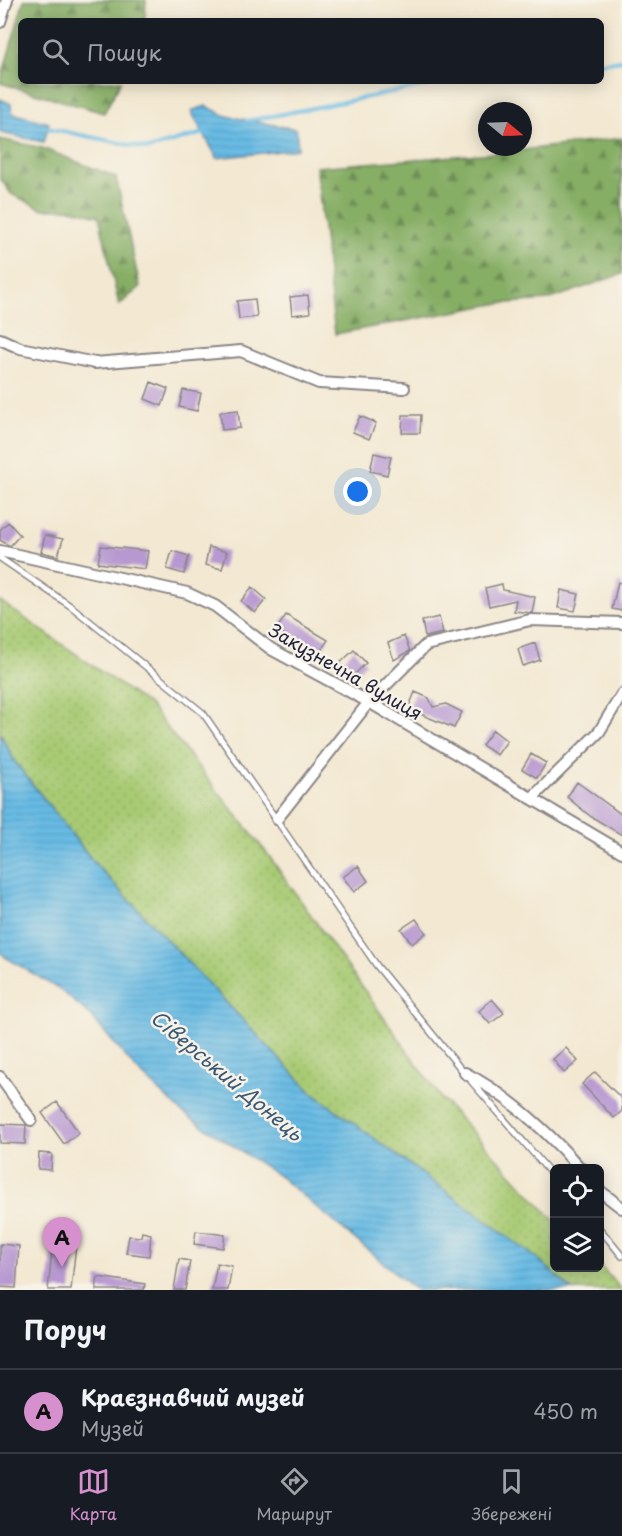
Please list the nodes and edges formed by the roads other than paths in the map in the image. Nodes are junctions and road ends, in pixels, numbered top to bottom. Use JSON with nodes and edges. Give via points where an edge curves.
{"nodes":[{"id":1,"x":7,"y":0,"type":"edge"},
{"id":2,"x":0,"y":22,"type":"edge"},
{"id":3,"x":0,"y":339,"type":"edge"},
{"id":4,"x":404,"y":388,"type":"dead end"},
{"id":5,"x":0,"y":551,"type":"edge"},
{"id":6,"x":0,"y":558,"type":"edge"},
{"id":7,"x":622,"y":623,"type":"edge"},
{"id":8,"x":622,"y":694,"type":"edge"},
{"id":9,"x":369,"y":702,"type":"junction"},
{"id":10,"x":532,"y":798,"type":"junction"},
{"id":11,"x":277,"y":819,"type":"junction"},
{"id":12,"x":622,"y":852,"type":"edge"},
{"id":13,"x":465,"y":1073,"type":"junction"},
{"id":14,"x":0,"y":1077,"type":"edge"},
{"id":15,"x":30,"y":1120,"type":"dead end"},
{"id":16,"x":576,"y":1164,"type":"edge"},
{"id":17,"x":550,"y":1171,"type":"edge"},
{"id":18,"x":604,"y":1194,"type":"edge"},
{"id":19,"x":622,"y":1208,"type":"edge"},
{"id":20,"x":604,"y":1234,"type":"edge"},
{"id":21,"x":622,"y":1256,"type":"edge"}],
"edges":[{"from":1,"to":2,"type":"street"},
{"from":3,"to":4,"type":"street","via":[[20,348],[95,363],[241,351],[319,382]]},
{"from":5,"to":9,"type":"street","name":"Закузнечна вулиця","via":[[186,593],[215,606],[271,649]]},
{"from":6,"to":11,"type":"lane","via":[[72,607],[203,713]]},
{"from":7,"to":9,"type":"street","via":[[530,620],[426,645]]},
{"from":8,"to":10,"type":"street","via":[[599,732]]},
{"from":9,"to":10,"type":"street","name":"Закузнечна вулиця"},
{"from":9,"to":11,"type":"street"},
{"from":10,"to":12,"type":"street","name":"Закузнечна вулиця"},
{"from":11,"to":13,"type":"lane","via":[[377,966]]},
{"from":13,"to":16,"type":"street","via":[[492,1087]]},
{"from":13,"to":17,"type":"lane"},
{"from":14,"to":15,"type":"street"},
{"from":18,"to":19,"type":"street"},
{"from":20,"to":21,"type":"lane"}]}
